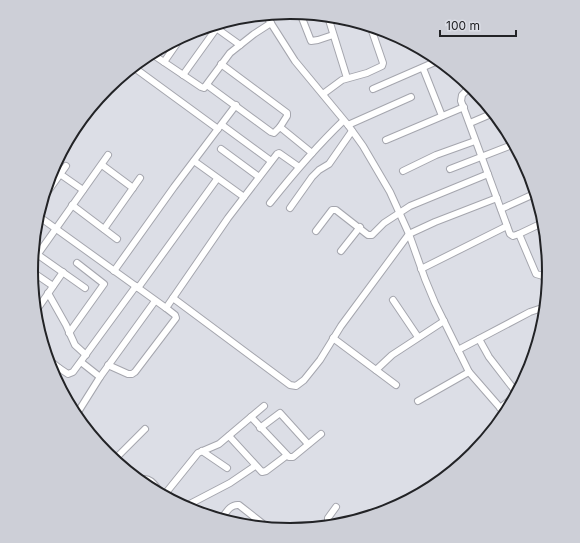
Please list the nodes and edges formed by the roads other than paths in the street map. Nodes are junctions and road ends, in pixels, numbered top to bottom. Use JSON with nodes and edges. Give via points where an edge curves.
{"nodes":[{"id":1,"x":269,"y":20,"type":"edge"},
{"id":2,"x":303,"y":20,"type":"edge"},
{"id":3,"x":330,"y":22,"type":"edge"},
{"id":4,"x":271,"y":23,"type":"junction"},
{"id":5,"x":218,"y":30,"type":"edge"},
{"id":6,"x":213,"y":31,"type":"edge"},
{"id":7,"x":373,"y":33,"type":"edge"},
{"id":8,"x":333,"y":35,"type":"junction"},
{"id":9,"x":240,"y":45,"type":"junction"},
{"id":10,"x":174,"y":47,"type":"edge"},
{"id":11,"x":157,"y":57,"type":"edge"},
{"id":12,"x":164,"y":62,"type":"junction"},
{"id":13,"x":432,"y":63,"type":"edge"},
{"id":14,"x":221,"y":64,"type":"junction"},
{"id":15,"x":423,"y":68,"type":"junction"},
{"id":16,"x":138,"y":70,"type":"edge"},
{"id":17,"x":183,"y":75,"type":"junction"},
{"id":18,"x":347,"y":78,"type":"junction"},
{"id":19,"x":207,"y":85,"type":"junction"},
{"id":20,"x":373,"y":89,"type":"dead end"},
{"id":21,"x":466,"y":92,"type":"edge"},
{"id":22,"x":322,"y":94,"type":"junction"},
{"id":23,"x":411,"y":97,"type":"dead end"},
{"id":24,"x":236,"y":105,"type":"junction"},
{"id":25,"x":464,"y":107,"type":"junction"},
{"id":26,"x":488,"y":115,"type":"edge"},
{"id":27,"x":442,"y":116,"type":"junction"},
{"id":28,"x":346,"y":123,"type":"junction"},
{"id":29,"x":470,"y":123,"type":"junction"},
{"id":30,"x":280,"y":126,"type":"junction"},
{"id":31,"x":220,"y":127,"type":"junction"},
{"id":32,"x":352,"y":131,"type":"junction"},
{"id":33,"x":386,"y":140,"type":"dead end"},
{"id":34,"x":475,"y":140,"type":"junction"},
{"id":35,"x":510,"y":146,"type":"edge"},
{"id":36,"x":221,"y":149,"type":"dead end"},
{"id":37,"x":312,"y":153,"type":"junction"},
{"id":38,"x":108,"y":155,"type":"dead end"},
{"id":39,"x":482,"y":158,"type":"junction"},
{"id":40,"x":194,"y":161,"type":"junction"},
{"id":41,"x":271,"y":161,"type":"junction"},
{"id":42,"x":102,"y":165,"type":"junction"},
{"id":43,"x":66,"y":166,"type":"dead end"},
{"id":44,"x":299,"y":167,"type":"junction"},
{"id":45,"x":450,"y":170,"type":"dead end"},
{"id":46,"x":402,"y":171,"type":"dead end"},
{"id":47,"x":60,"y":174,"type":"junction"},
{"id":48,"x":488,"y":174,"type":"junction"},
{"id":49,"x":259,"y":177,"type":"junction"},
{"id":50,"x":140,"y":178,"type":"dead end"},
{"id":51,"x":217,"y":178,"type":"junction"},
{"id":52,"x":54,"y":183,"type":"edge"},
{"id":53,"x":133,"y":188,"type":"junction"},
{"id":54,"x":83,"y":190,"type":"junction"},
{"id":55,"x":531,"y":195,"type":"edge"},
{"id":56,"x":244,"y":197,"type":"junction"},
{"id":57,"x":497,"y":198,"type":"junction"},
{"id":58,"x":270,"y":203,"type":"dead end"},
{"id":59,"x":72,"y":205,"type":"junction"},
{"id":60,"x":290,"y":208,"type":"dead end"},
{"id":61,"x":501,"y":209,"type":"junction"},
{"id":62,"x":400,"y":214,"type":"junction"},
{"id":63,"x":43,"y":219,"type":"edge"},
{"id":64,"x":538,"y":225,"type":"edge"},
{"id":65,"x":507,"y":226,"type":"junction"},
{"id":66,"x":360,"y":227,"type":"junction"},
{"id":67,"x":56,"y":228,"type":"junction"},
{"id":68,"x":104,"y":229,"type":"junction"},
{"id":69,"x":316,"y":231,"type":"dead end"},
{"id":70,"x":409,"y":234,"type":"junction"},
{"id":71,"x":519,"y":234,"type":"junction"},
{"id":72,"x":117,"y":239,"type":"dead end"},
{"id":73,"x":39,"y":250,"type":"edge"},
{"id":74,"x":341,"y":251,"type":"dead end"},
{"id":75,"x":38,"y":254,"type":"edge"},
{"id":76,"x":77,"y":263,"type":"dead end"},
{"id":77,"x":421,"y":268,"type":"junction"},
{"id":78,"x":114,"y":271,"type":"junction"},
{"id":79,"x":63,"y":272,"type":"junction"},
{"id":80,"x":38,"y":276,"type":"edge"},
{"id":81,"x":542,"y":276,"type":"edge"},
{"id":82,"x":53,"y":286,"type":"junction"},
{"id":83,"x":137,"y":287,"type":"junction"},
{"id":84,"x":85,"y":288,"type":"dead end"},
{"id":85,"x":48,"y":293,"type":"junction"},
{"id":86,"x":173,"y":298,"type":"junction"},
{"id":87,"x":393,"y":300,"type":"dead end"},
{"id":88,"x":155,"y":301,"type":"junction"},
{"id":89,"x":40,"y":305,"type":"edge"},
{"id":90,"x":166,"y":308,"type":"junction"},
{"id":91,"x":539,"y":309,"type":"edge"},
{"id":92,"x":444,"y":320,"type":"junction"},
{"id":93,"x":69,"y":333,"type":"junction"},
{"id":94,"x":418,"y":337,"type":"junction"},
{"id":95,"x":333,"y":338,"type":"junction"},
{"id":96,"x":479,"y":339,"type":"junction"},
{"id":97,"x":458,"y":350,"type":"junction"},
{"id":98,"x":86,"y":355,"type":"junction"},
{"id":99,"x":81,"y":362,"type":"junction"},
{"id":100,"x":108,"y":364,"type":"junction"},
{"id":101,"x":56,"y":366,"type":"edge"},
{"id":102,"x":59,"y":368,"type":"joint"},
{"id":103,"x":376,"y":370,"type":"junction"},
{"id":104,"x":469,"y":372,"type":"junction"},
{"id":105,"x":100,"y":377,"type":"junction"},
{"id":106,"x":396,"y":385,"type":"dead end"},
{"id":107,"x":513,"y":389,"type":"edge"},
{"id":108,"x":418,"y":401,"type":"dead end"},
{"id":109,"x":264,"y":406,"type":"dead end"},
{"id":110,"x":501,"y":409,"type":"edge"},
{"id":111,"x":79,"y":410,"type":"edge"},
{"id":112,"x":251,"y":417,"type":"junction"},
{"id":113,"x":260,"y":428,"type":"junction"},
{"id":114,"x":145,"y":429,"type":"dead end"},
{"id":115,"x":321,"y":434,"type":"dead end"},
{"id":116,"x":229,"y":436,"type":"junction"},
{"id":117,"x":308,"y":444,"type":"junction"},
{"id":118,"x":202,"y":451,"type":"junction"},
{"id":119,"x":118,"y":456,"type":"edge"},
{"id":120,"x":286,"y":456,"type":"junction"},
{"id":121,"x":255,"y":466,"type":"junction"},
{"id":122,"x":227,"y":468,"type":"dead end"},
{"id":123,"x":167,"y":492,"type":"edge"},
{"id":124,"x":190,"y":504,"type":"edge"},
{"id":125,"x":336,"y":507,"type":"dead end"},
{"id":126,"x":225,"y":515,"type":"edge"},
{"id":127,"x":328,"y":521,"type":"edge"},
{"id":128,"x":259,"y":522,"type":"edge"}],
"edges":[{"from":1,"to":4,"type":"street"},
{"from":2,"to":8,"type":"street","via":[[311,41]]},
{"from":3,"to":8,"type":"street"},
{"from":4,"to":9,"type":"street"},
{"from":4,"to":22,"type":"street","via":[[295,61]]},
{"from":5,"to":9,"type":"street"},
{"from":6,"to":17,"type":"street"},
{"from":7,"to":18,"type":"street","via":[[383,64],[380,68]]},
{"from":8,"to":18,"type":"street"},
{"from":9,"to":14,"type":"street"},
{"from":10,"to":12,"type":"street"},
{"from":11,"to":12,"type":"street"},
{"from":12,"to":17,"type":"street"},
{"from":13,"to":15,"type":"street"},
{"from":14,"to":19,"type":"street"},
{"from":14,"to":30,"type":"street","via":[[287,113]]},
{"from":15,"to":20,"type":"street"},
{"from":15,"to":27,"type":"street"},
{"from":16,"to":31,"type":"street"},
{"from":17,"to":19,"type":"street","via":[[202,88]]},
{"from":18,"to":22,"type":"street"},
{"from":19,"to":24,"type":"street"},
{"from":21,"to":25,"type":"street","via":[[461,98]]},
{"from":22,"to":28,"type":"street"},
{"from":23,"to":28,"type":"street"},
{"from":24,"to":30,"type":"street","via":[[273,133]]},
{"from":24,"to":31,"type":"street"},
{"from":25,"to":27,"type":"street"},
{"from":25,"to":29,"type":"street"},
{"from":26,"to":29,"type":"street"},
{"from":27,"to":33,"type":"street"},
{"from":28,"to":32,"type":"street"},
{"from":28,"to":37,"type":"street"},
{"from":29,"to":34,"type":"street"},
{"from":30,"to":37,"type":"street"},
{"from":31,"to":40,"type":"street"},
{"from":31,"to":41,"type":"street"},
{"from":32,"to":60,"type":"street","via":[[332,161],[312,177]]},
{"from":32,"to":62,"type":"street","via":[[390,192]]},
{"from":34,"to":39,"type":"street"},
{"from":34,"to":46,"type":"street"},
{"from":35,"to":39,"type":"street"},
{"from":36,"to":49,"type":"street"},
{"from":37,"to":44,"type":"street"},
{"from":38,"to":42,"type":"street"},
{"from":39,"to":45,"type":"street"},
{"from":39,"to":48,"type":"street"},
{"from":40,"to":51,"type":"street"},
{"from":40,"to":78,"type":"street"},
{"from":41,"to":44,"type":"street","via":[[279,153]]},
{"from":41,"to":49,"type":"street"},
{"from":42,"to":53,"type":"street"},
{"from":42,"to":54,"type":"street"},
{"from":43,"to":47,"type":"street"},
{"from":44,"to":58,"type":"street"},
{"from":47,"to":52,"type":"street"},
{"from":47,"to":54,"type":"street"},
{"from":48,"to":57,"type":"street"},
{"from":48,"to":62,"type":"street","via":[[419,202]]},
{"from":49,"to":56,"type":"street"},
{"from":50,"to":53,"type":"street"},
{"from":51,"to":56,"type":"street"},
{"from":51,"to":83,"type":"street"},
{"from":53,"to":68,"type":"street"},
{"from":54,"to":59,"type":"street"},
{"from":55,"to":61,"type":"street"},
{"from":56,"to":86,"type":"street"},
{"from":57,"to":61,"type":"street"},
{"from":57,"to":70,"type":"street"},
{"from":59,"to":67,"type":"street"},
{"from":59,"to":68,"type":"street"},
{"from":61,"to":65,"type":"street"},
{"from":62,"to":66,"type":"street","via":[[372,235],[368,235]]},
{"from":62,"to":70,"type":"street"},
{"from":63,"to":67,"type":"street"},
{"from":64,"to":71,"type":"street"},
{"from":65,"to":71,"type":"street","via":[[512,236]]},
{"from":65,"to":77,"type":"street"},
{"from":66,"to":69,"type":"street","via":[[338,210],[334,210]]},
{"from":66,"to":74,"type":"street"},
{"from":67,"to":73,"type":"street"},
{"from":67,"to":78,"type":"street"},
{"from":68,"to":72,"type":"street"},
{"from":70,"to":77,"type":"street"},
{"from":70,"to":95,"type":"street"},
{"from":71,"to":81,"type":"street","via":[[535,271]]},
{"from":75,"to":79,"type":"street"},
{"from":76,"to":93,"type":"street","via":[[104,284]]},
{"from":77,"to":92,"type":"street"},
{"from":78,"to":83,"type":"street"},
{"from":79,"to":82,"type":"street"},
{"from":79,"to":84,"type":"street"},
{"from":80,"to":82,"type":"street"},
{"from":82,"to":85,"type":"street"},
{"from":83,"to":88,"type":"street"},
{"from":83,"to":98,"type":"street"},
{"from":85,"to":89,"type":"street"},
{"from":85,"to":93,"type":"street"},
{"from":86,"to":90,"type":"street"},
{"from":86,"to":95,"type":"street","via":[[291,386],[296,386],[304,380]]},
{"from":87,"to":94,"type":"street"},
{"from":88,"to":90,"type":"street"},
{"from":88,"to":100,"type":"street"},
{"from":90,"to":100,"type":"street","via":[[176,318],[135,372],[128,374]]},
{"from":91,"to":96,"type":"street"},
{"from":92,"to":94,"type":"street"},
{"from":92,"to":97,"type":"street"},
{"from":93,"to":98,"type":"street","via":[[76,346]]},
{"from":94,"to":103,"type":"street","via":[[392,354]]},
{"from":95,"to":103,"type":"street"},
{"from":96,"to":97,"type":"street"},
{"from":96,"to":107,"type":"street","via":[[489,357]]},
{"from":97,"to":104,"type":"street"},
{"from":98,"to":99,"type":"street"},
{"from":99,"to":102,"type":"street","via":[[71,374]]},
{"from":99,"to":105,"type":"street"},
{"from":100,"to":105,"type":"street"},
{"from":101,"to":102,"type":"street"},
{"from":103,"to":106,"type":"street"},
{"from":104,"to":108,"type":"street"},
{"from":104,"to":110,"type":"street"},
{"from":105,"to":111,"type":"street"},
{"from":109,"to":112,"type":"street"},
{"from":112,"to":113,"type":"street"},
{"from":112,"to":116,"type":"street"},
{"from":113,"to":117,"type":"street","via":[[280,413]]},
{"from":113,"to":120,"type":"street"},
{"from":114,"to":119,"type":"street"},
{"from":115,"to":117,"type":"street"},
{"from":116,"to":118,"type":"street","via":[[219,444]]},
{"from":116,"to":121,"type":"street"},
{"from":117,"to":120,"type":"street","via":[[293,457]]},
{"from":118,"to":122,"type":"street"},
{"from":118,"to":123,"type":"street"},
{"from":120,"to":121,"type":"street","via":[[264,472]]},
{"from":121,"to":124,"type":"street","via":[[230,483]]},
{"from":125,"to":127,"type":"street"},
{"from":126,"to":128,"type":"street","via":[[236,504]]}]}
